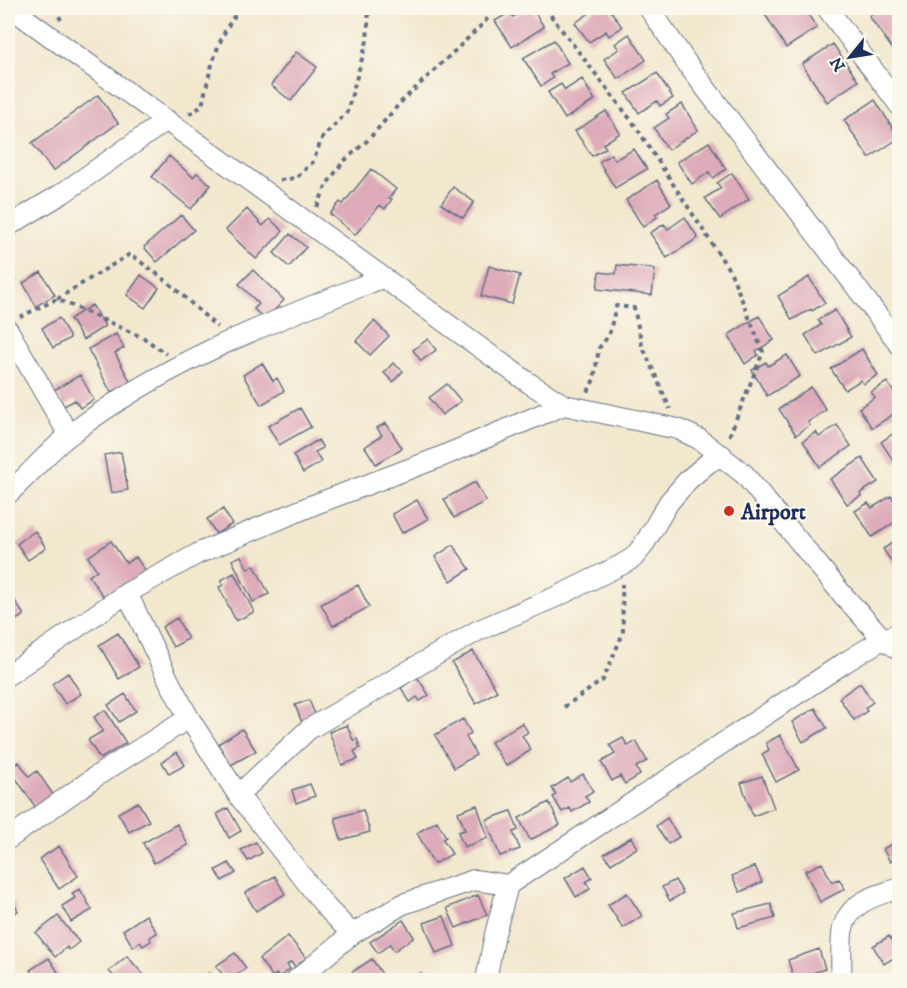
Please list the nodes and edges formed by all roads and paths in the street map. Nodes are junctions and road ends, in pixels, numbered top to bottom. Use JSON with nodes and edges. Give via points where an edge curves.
{"nodes":[{"id":1,"x":11,"y":8,"type":"edge"},
{"id":2,"x":242,"y":8,"type":"edge"},
{"id":3,"x":369,"y":8,"type":"edge"},
{"id":4,"x":494,"y":8,"type":"edge"},
{"id":5,"x":545,"y":8,"type":"edge"},
{"id":6,"x":649,"y":8,"type":"edge"},
{"id":7,"x":827,"y":8,"type":"edge"},
{"id":8,"x":900,"y":106,"type":"edge"},
{"id":9,"x":170,"y":122,"type":"junction"},
{"id":10,"x":259,"y":187,"type":"junction"},
{"id":11,"x":307,"y":222,"type":"junction"},
{"id":12,"x":8,"y":226,"type":"edge"},
{"id":13,"x":382,"y":278,"type":"junction"},
{"id":14,"x":57,"y":299,"type":"junction"},
{"id":15,"x":12,"y":324,"type":"edge"},
{"id":16,"x":228,"y":342,"type":"junction"},
{"id":17,"x":900,"y":345,"type":"edge"},
{"id":18,"x":175,"y":367,"type":"junction"},
{"id":19,"x":572,"y":407,"type":"junction"},
{"id":20,"x":678,"y":429,"type":"junction"},
{"id":21,"x":69,"y":435,"type":"junction"},
{"id":22,"x":722,"y":455,"type":"junction"},
{"id":23,"x":8,"y":494,"type":"edge"},
{"id":24,"x":621,"y":565,"type":"junction"},
{"id":25,"x":127,"y":593,"type":"junction"},
{"id":26,"x":894,"y":640,"type":"edge"},
{"id":27,"x":8,"y":675,"type":"edge"},
{"id":28,"x":564,"y":707,"type":"dead end"},
{"id":29,"x":189,"y":718,"type":"junction"},
{"id":30,"x":238,"y":795,"type":"junction"},
{"id":31,"x":8,"y":839,"type":"edge"},
{"id":32,"x":508,"y":885,"type":"junction"},
{"id":33,"x":900,"y":888,"type":"edge"},
{"id":34,"x":352,"y":934,"type":"junction"},
{"id":35,"x":296,"y":981,"type":"edge"},
{"id":36,"x":486,"y":981,"type":"edge"},
{"id":37,"x":841,"y":981,"type":"edge"}],
"edges":[{"from":1,"to":9,"type":"street"},
{"from":2,"to":9,"type":"path","via":[[222,39],[202,106]]},
{"from":3,"to":10,"type":"path","via":[[367,41],[347,112],[322,138],[313,162],[296,178]]},
{"from":4,"to":11,"type":"path","via":[[485,22],[343,162]]},
{"from":5,"to":22,"type":"path","via":[[634,124],[731,273],[763,352]]},
{"from":6,"to":17,"type":"street"},
{"from":7,"to":8,"type":"street"},
{"from":9,"to":10,"type":"street"},
{"from":9,"to":12,"type":"street"},
{"from":10,"to":11,"type":"street"},
{"from":11,"to":13,"type":"street"},
{"from":13,"to":16,"type":"street"},
{"from":13,"to":19,"type":"street","via":[[529,383]]},
{"from":14,"to":15,"type":"path"},
{"from":14,"to":16,"type":"path","via":[[130,254],[202,311]]},
{"from":14,"to":18,"type":"path","via":[[144,338],[170,357]]},
{"from":15,"to":21,"type":"street"},
{"from":16,"to":18,"type":"street"},
{"from":18,"to":21,"type":"street"},
{"from":19,"to":20,"type":"street"},
{"from":19,"to":20,"type":"path","via":[[594,379],[599,348],[609,335],[616,306],[634,308],[642,345]]},
{"from":19,"to":25,"type":"street","via":[[313,505],[199,553]]},
{"from":20,"to":22,"type":"street"},
{"from":21,"to":23,"type":"street"},
{"from":22,"to":24,"type":"street","via":[[688,480],[669,502],[643,546]]},
{"from":22,"to":26,"type":"street","via":[[744,474],[842,594]]},
{"from":24,"to":28,"type":"path","via":[[623,633],[603,680]]},
{"from":24,"to":30,"type":"street","via":[[477,631],[309,729]]},
{"from":25,"to":27,"type":"street"},
{"from":25,"to":29,"type":"street"},
{"from":26,"to":32,"type":"street"},
{"from":29,"to":30,"type":"street"},
{"from":29,"to":31,"type":"street"},
{"from":30,"to":34,"type":"street"},
{"from":32,"to":34,"type":"street","via":[[474,880],[403,904]]},
{"from":32,"to":36,"type":"street"},
{"from":33,"to":37,"type":"street","via":[[865,900],[852,910],[843,928]]},
{"from":34,"to":35,"type":"street"}]}
